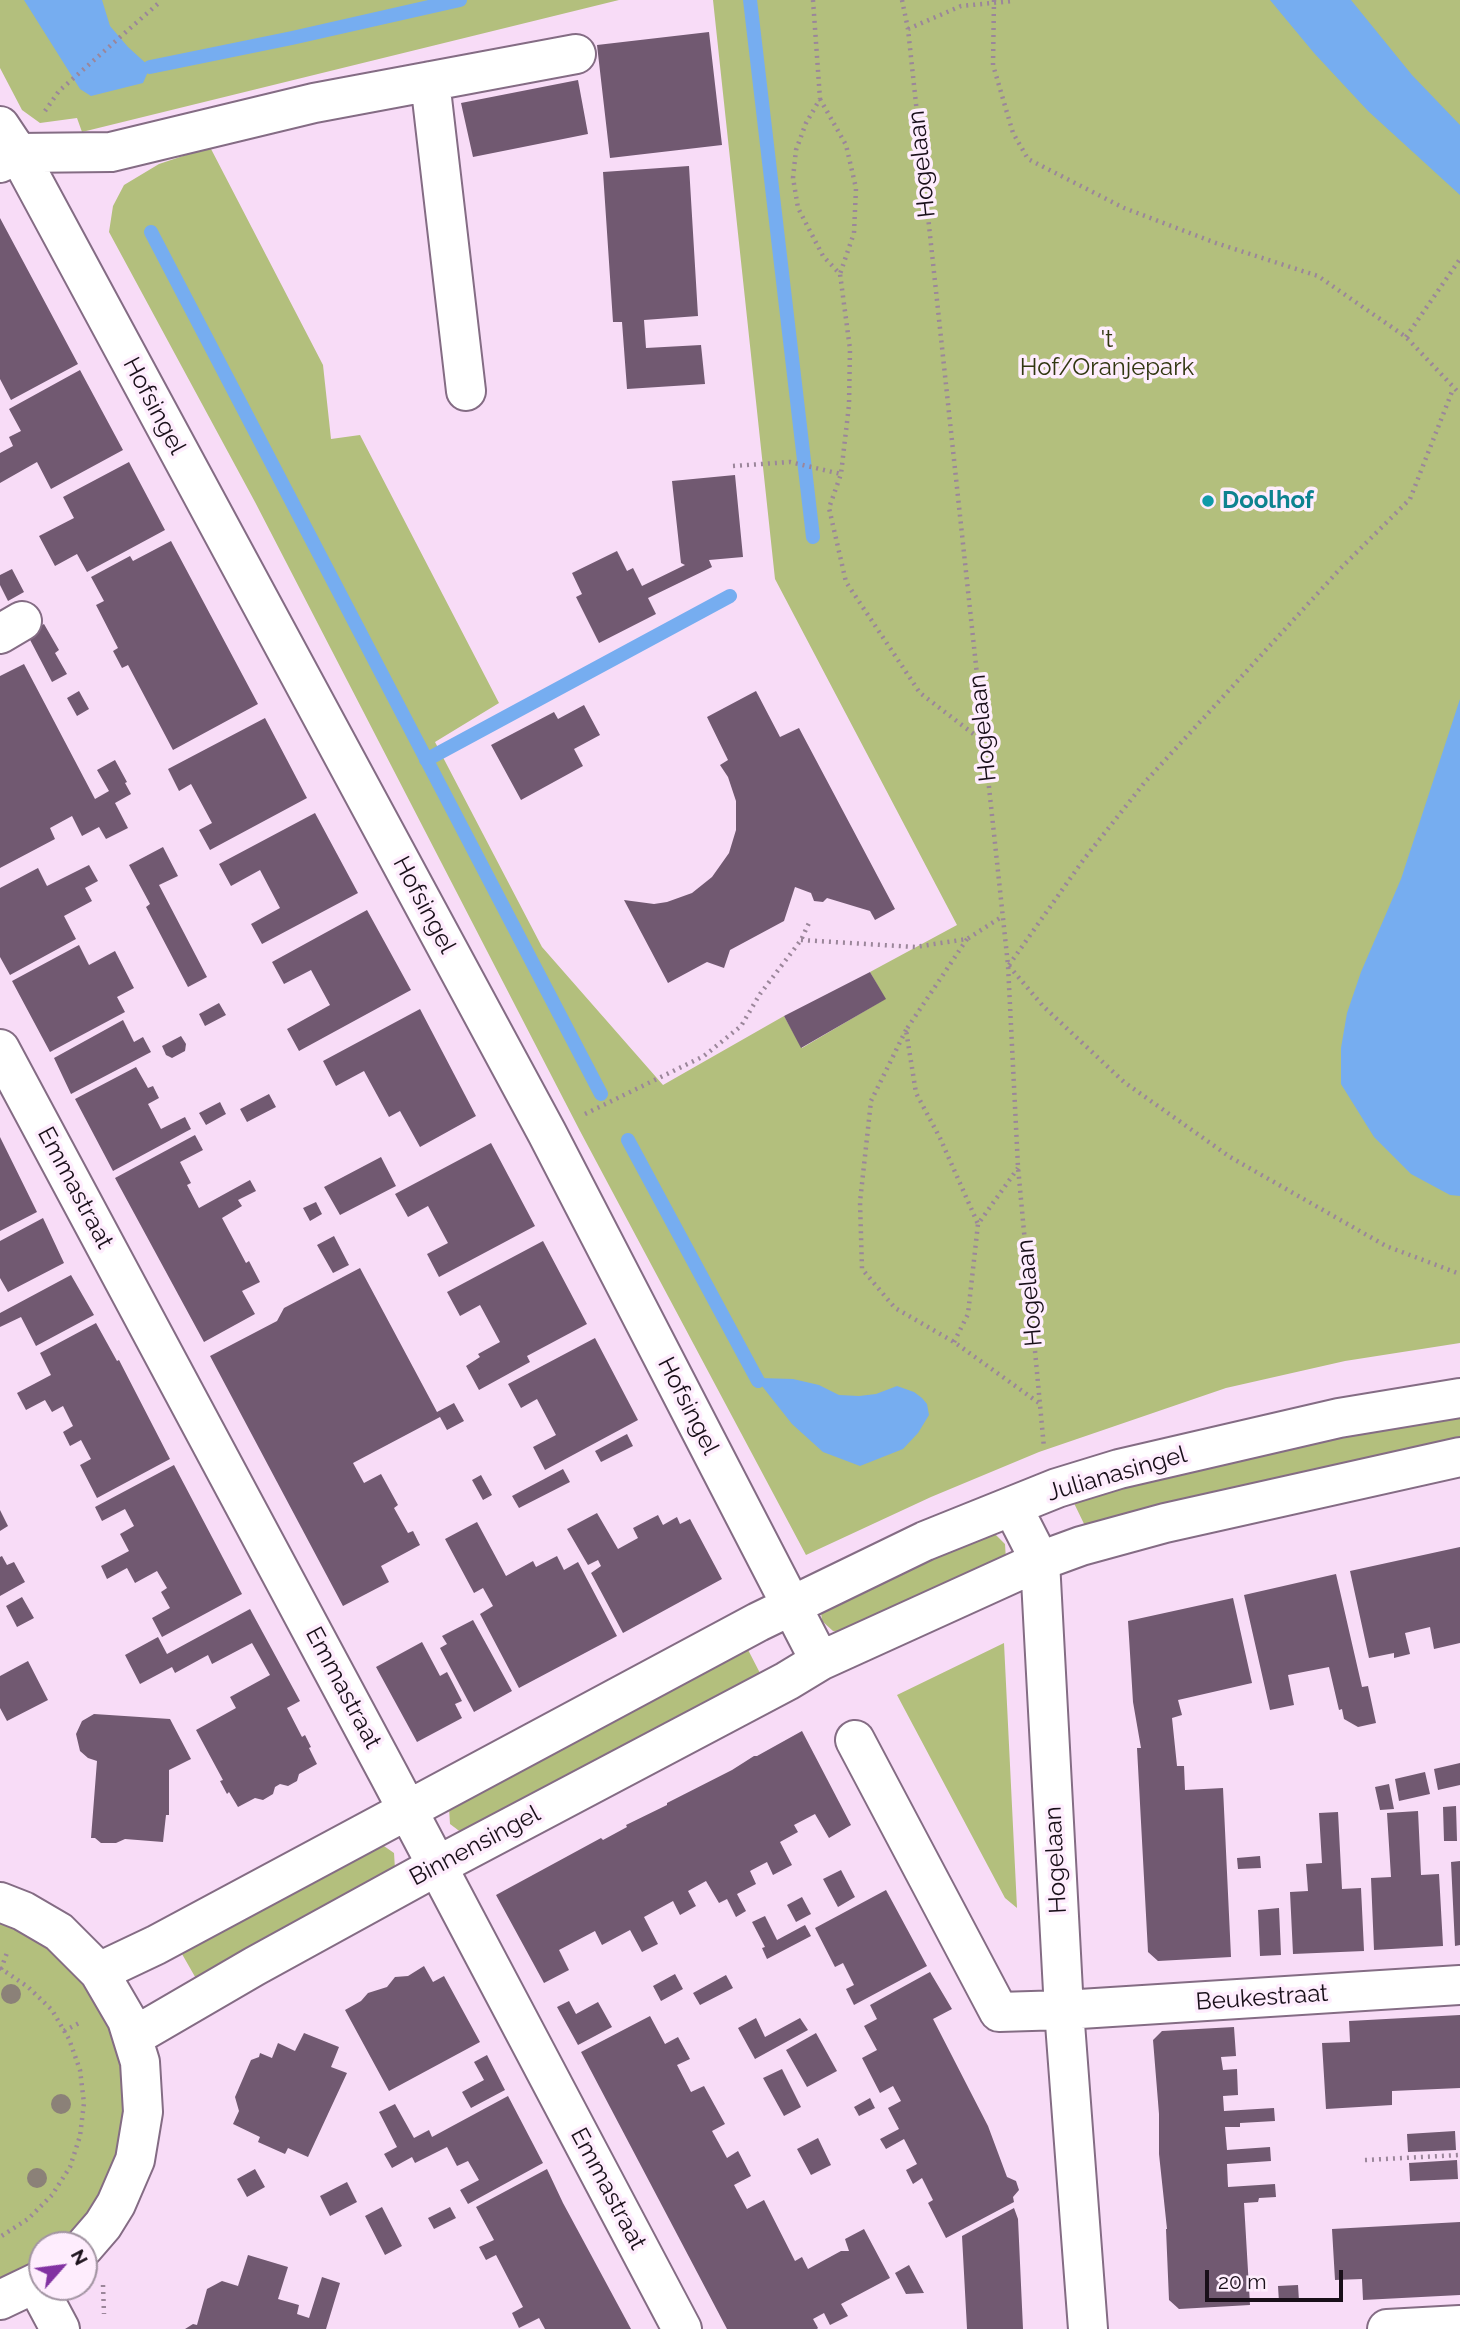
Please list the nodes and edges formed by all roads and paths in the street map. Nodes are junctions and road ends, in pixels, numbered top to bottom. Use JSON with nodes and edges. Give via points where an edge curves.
{"nodes":[{"id":1,"x":162,"y":0,"type":"edge"},
{"id":2,"x":813,"y":0,"type":"edge"},
{"id":3,"x":902,"y":0,"type":"edge"},
{"id":4,"x":1013,"y":1,"type":"edge"},
{"id":5,"x":994,"y":2,"type":"edge"},
{"id":6,"x":908,"y":29,"type":"junction"},
{"id":7,"x":576,"y":54,"type":"dead end"},
{"id":8,"x":430,"y":81,"type":"junction"},
{"id":9,"x":58,"y":91,"type":"dead end"},
{"id":10,"x":820,"y":99,"type":"junction"},
{"id":11,"x":6,"y":148,"type":"edge"},
{"id":12,"x":1460,"y":259,"type":"edge"},
{"id":13,"x":841,"y":274,"type":"junction"},
{"id":14,"x":1406,"y":337,"type":"junction"},
{"id":15,"x":1453,"y":388,"type":"junction"},
{"id":16,"x":466,"y":391,"type":"dead end"},
{"id":17,"x":1460,"y":394,"type":"edge"},
{"id":18,"x":733,"y":466,"type":"dead end"},
{"id":19,"x":841,"y":474,"type":"junction"},
{"id":20,"x":984,"y":742,"type":"junction"},
{"id":21,"x":1003,"y":916,"type":"junction"},
{"id":22,"x":809,"y":923,"type":"dead end"},
{"id":23,"x":967,"y":939,"type":"junction"},
{"id":24,"x":801,"y":940,"type":"junction"},
{"id":25,"x":1009,"y":965,"type":"junction"},
{"id":26,"x":906,"y":1030,"type":"junction"},
{"id":27,"x":0,"y":1049,"type":"edge"},
{"id":28,"x":547,"y":1133,"type":"junction"},
{"id":29,"x":1018,"y":1167,"type":"junction"},
{"id":30,"x":978,"y":1224,"type":"junction"},
{"id":31,"x":1460,"y":1273,"type":"edge"},
{"id":32,"x":954,"y":1342,"type":"junction"},
{"id":33,"x":1460,"y":1398,"type":"edge"},
{"id":34,"x":1039,"y":1404,"type":"junction"},
{"id":35,"x":1460,"y":1457,"type":"edge"},
{"id":36,"x":1045,"y":1458,"type":"dead end"},
{"id":37,"x":1012,"y":1506,"type":"junction"},
{"id":38,"x":1040,"y":1561,"type":"junction"},
{"id":39,"x":791,"y":1606,"type":"junction"},
{"id":40,"x":820,"y":1661,"type":"junction"},
{"id":41,"x":855,"y":1740,"type":"dead end"},
{"id":42,"x":408,"y":1810,"type":"junction"},
{"id":43,"x":437,"y":1866,"type":"junction"},
{"id":44,"x":0,"y":1902,"type":"edge"},
{"id":45,"x":0,"y":1968,"type":"edge"},
{"id":46,"x":99,"y":1972,"type":"junction"},
{"id":47,"x":1460,"y":1985,"type":"edge"},
{"id":48,"x":1064,"y":2010,"type":"junction"},
{"id":49,"x":133,"y":2037,"type":"junction"},
{"id":50,"x":1460,"y":2155,"type":"edge"},
{"id":51,"x":1365,"y":2160,"type":"dead end"},
{"id":52,"x":98,"y":2231,"type":"edge"},
{"id":53,"x":0,"y":2237,"type":"edge"},
{"id":54,"x":28,"y":2287,"type":"edge"},
{"id":55,"x":0,"y":2300,"type":"edge"},
{"id":56,"x":47,"y":2301,"type":"edge"},
{"id":57,"x":1460,"y":2325,"type":"edge"},
{"id":58,"x":60,"y":2329,"type":"edge"},
{"id":59,"x":682,"y":2329,"type":"edge"},
{"id":60,"x":1088,"y":2329,"type":"edge"},
{"id":61,"x":1387,"y":2329,"type":"edge"}],
"edges":[{"from":1,"to":9,"type":"path"},
{"from":2,"to":10,"type":"path"},
{"from":3,"to":6,"type":"path","name":"Hogelaan"},
{"from":4,"to":5,"type":"path"},
{"from":5,"to":6,"type":"path","via":[[961,6]]},
{"from":5,"to":14,"type":"path","via":[[993,65],[1013,133],[1028,159],[1124,208],[1318,276]]},
{"from":6,"to":20,"type":"path","name":"Hogelaan"},
{"from":7,"to":8,"type":"street","name":"Hofsingel"},
{"from":8,"to":11,"type":"street","name":"Hofsingel","via":[[314,103],[111,152]]},
{"from":8,"to":16,"type":"street"},
{"from":10,"to":13,"type":"path","via":[[846,145],[856,188],[854,233]]},
{"from":10,"to":13,"type":"path","via":[[796,150],[793,177],[797,208],[823,256]]},
{"from":11,"to":28,"type":"street","name":"Hofsingel"},
{"from":12,"to":14,"type":"path"},
{"from":13,"to":19,"type":"path","via":[[850,349]]},
{"from":14,"to":15,"type":"path"},
{"from":15,"to":17,"type":"path"},
{"from":15,"to":25,"type":"path","via":[[1410,499],[1145,782]]},
{"from":18,"to":19,"type":"path","via":[[790,462]]},
{"from":19,"to":20,"type":"path","via":[[829,508],[846,582],[919,693]]},
{"from":20,"to":21,"type":"path","name":"Hogelaan"},
{"from":21,"to":23,"type":"path"},
{"from":21,"to":25,"type":"path","name":"Hogelaan"},
{"from":22,"to":24,"type":"path"},
{"from":23,"to":24,"type":"path","via":[[915,947]]},
{"from":23,"to":26,"type":"path"},
{"from":24,"to":28,"type":"path","via":[[741,1026],[705,1056]]},
{"from":25,"to":29,"type":"path","name":"Hogelaan"},
{"from":25,"to":31,"type":"path","via":[[1043,1006],[1124,1082],[1230,1157],[1386,1246]]},
{"from":26,"to":30,"type":"path","via":[[916,1093]]},
{"from":26,"to":32,"type":"path","via":[[871,1101],[860,1202],[862,1269],[895,1308]]},
{"from":27,"to":42,"type":"street","name":"Emmastraat"},
{"from":28,"to":39,"type":"street","name":"Hofsingel"},
{"from":29,"to":30,"type":"path"},
{"from":29,"to":34,"type":"path","name":"Hogelaan"},
{"from":30,"to":32,"type":"path","via":[[968,1314]]},
{"from":32,"to":34,"type":"path"},
{"from":33,"to":37,"type":"street","name":"Julianasingel","via":[[1339,1418],[1119,1469]]},
{"from":34,"to":36,"type":"path","name":"Hogelaan"},
{"from":35,"to":38,"type":"street","via":[[1165,1523]]},
{"from":37,"to":38,"type":"street","name":"Hogelaan"},
{"from":37,"to":39,"type":"street","name":"Julianasingel","via":[[925,1541]]},
{"from":38,"to":40,"type":"street"},
{"from":38,"to":48,"type":"street","name":"Hogelaan"},
{"from":39,"to":40,"type":"street","name":"Hofsingel"},
{"from":39,"to":42,"type":"street"},
{"from":40,"to":43,"type":"street","name":"Binnensingel"},
{"from":41,"to":48,"type":"street","via":[[999,2012]]},
{"from":42,"to":43,"type":"street","name":"Emmastraat"},
{"from":42,"to":46,"type":"street"},
{"from":43,"to":49,"type":"street","name":"Binnensingel"},
{"from":43,"to":59,"type":"street","name":"Emmastraat"},
{"from":44,"to":46,"type":"street","via":[[59,1932]]},
{"from":45,"to":53,"type":"path","via":[[52,2010],[80,2070],[84,2103],[70,2167],[52,2195],[28,2219]]},
{"from":46,"to":49,"type":"street"},
{"from":47,"to":48,"type":"street","name":"Beukestraat"},
{"from":48,"to":60,"type":"street","name":"Hogelaan"},
{"from":49,"to":52,"type":"street","via":[[143,2087],[135,2160],[116,2204]]},
{"from":50,"to":51,"type":"path"},
{"from":54,"to":55,"type":"street"},
{"from":56,"to":58,"type":"street"},
{"from":57,"to":61,"type":"street"}]}
